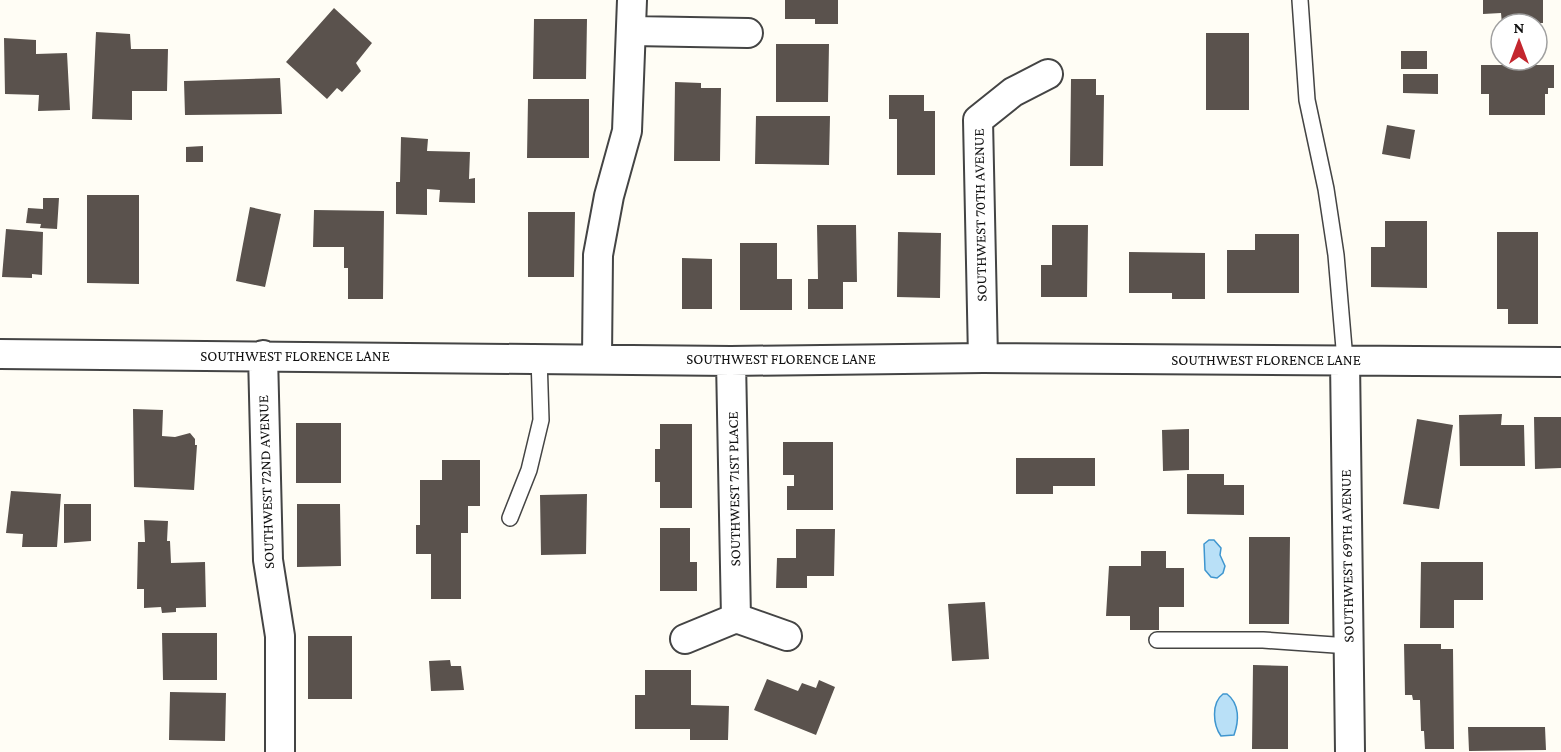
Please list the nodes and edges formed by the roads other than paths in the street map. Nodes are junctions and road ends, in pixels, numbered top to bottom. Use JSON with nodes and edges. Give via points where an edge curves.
{"nodes":[{"id":1,"x":632,"y":0,"type":"edge"},
{"id":2,"x":1300,"y":0,"type":"edge"},
{"id":3,"x":632,"y":31,"type":"junction"},
{"id":4,"x":748,"y":33,"type":"dead end"},
{"id":5,"x":1048,"y":74,"type":"dead end"},
{"id":6,"x":0,"y":354,"type":"edge"},
{"id":7,"x":263,"y":356,"type":"junction"},
{"id":8,"x":539,"y":357,"type":"junction"},
{"id":9,"x":597,"y":358,"type":"junction"},
{"id":10,"x":983,"y":358,"type":"junction"},
{"id":11,"x":1345,"y":360,"type":"junction"},
{"id":12,"x":731,"y":361,"type":"junction"},
{"id":13,"x":1561,"y":362,"type":"edge"},
{"id":14,"x":510,"y":518,"type":"dead end"},
{"id":15,"x":736,"y":618,"type":"junction"},
{"id":16,"x":787,"y":636,"type":"dead end"},
{"id":17,"x":685,"y":639,"type":"dead end"},
{"id":18,"x":1157,"y":640,"type":"dead end"},
{"id":19,"x":1349,"y":646,"type":"junction"},
{"id":20,"x":280,"y":752,"type":"edge"},
{"id":21,"x":1350,"y":752,"type":"edge"}],
"edges":[{"from":1,"to":3,"type":"street"},
{"from":2,"to":11,"type":"lane","via":[[1307,100],[1328,200]]},
{"from":3,"to":4,"type":"street"},
{"from":3,"to":9,"type":"street","via":[[627,131],[598,255]]},
{"from":5,"to":10,"type":"street","name":"SOUTHWEST 70TH AVENUE","via":[[1013,92],[978,120]]},
{"from":6,"to":7,"type":"street","name":"SOUTHWEST FLORENCE LANE"},
{"from":7,"to":8,"type":"street","name":"SOUTHWEST FLORENCE LANE"},
{"from":7,"to":20,"type":"street","name":"SOUTHWEST 72ND AVENUE","via":[[268,560],[280,636]]},
{"from":8,"to":9,"type":"street","name":"SOUTHWEST FLORENCE LANE"},
{"from":8,"to":14,"type":"lane","via":[[541,420],[529,470]]},
{"from":9,"to":12,"type":"street","name":"SOUTHWEST FLORENCE LANE"},
{"from":10,"to":11,"type":"street","name":"SOUTHWEST FLORENCE LANE"},
{"from":10,"to":12,"type":"street","name":"SOUTHWEST FLORENCE LANE"},
{"from":11,"to":13,"type":"street","name":"SOUTHWEST FLORENCE LANE"},
{"from":11,"to":19,"type":"street","name":"SOUTHWEST 69TH AVENUE"},
{"from":12,"to":15,"type":"street","name":"SOUTHWEST 71ST PLACE"},
{"from":15,"to":16,"type":"street"},
{"from":15,"to":17,"type":"street"},
{"from":18,"to":19,"type":"lane","via":[[1263,640]]},
{"from":19,"to":21,"type":"street","name":"SOUTHWEST 69TH AVENUE"}]}
